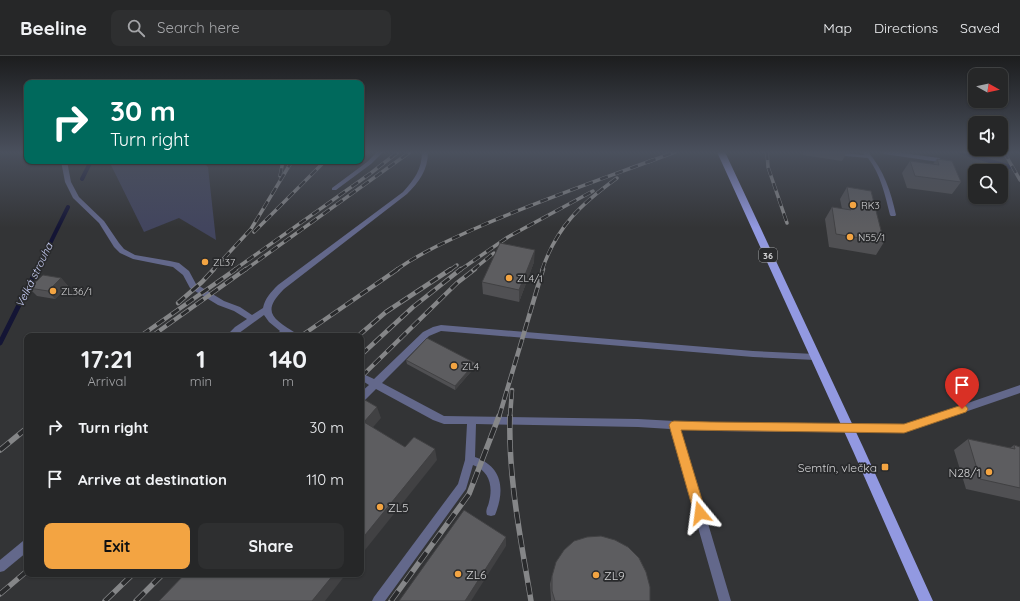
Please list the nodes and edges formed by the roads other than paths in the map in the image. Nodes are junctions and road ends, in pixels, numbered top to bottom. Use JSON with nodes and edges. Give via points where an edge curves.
{"nodes":[{"id":1,"x":67,"y":177,"type":"edge"},
{"id":2,"x":350,"y":177,"type":"edge"},
{"id":3,"x":417,"y":177,"type":"edge"},
{"id":4,"x":732,"y":177,"type":"edge"},
{"id":5,"x":881,"y":177,"type":"edge"},
{"id":6,"x":334,"y":189,"type":"dead end"},
{"id":7,"x":894,"y":215,"type":"dead end"},
{"id":8,"x":266,"y":310,"type":"junction"},
{"id":9,"x":252,"y":319,"type":"junction"},
{"id":10,"x":233,"y":333,"type":"edge"},
{"id":11,"x":282,"y":333,"type":"edge"},
{"id":12,"x":815,"y":357,"type":"junction"},
{"id":13,"x":364,"y":378,"type":"edge"},
{"id":14,"x":374,"y":385,"type":"junction"},
{"id":15,"x":1020,"y":389,"type":"edge"},
{"id":16,"x":364,"y":395,"type":"edge"},
{"id":17,"x":472,"y":421,"type":"junction"},
{"id":18,"x":674,"y":425,"type":"junction"},
{"id":19,"x":470,"y":460,"type":"junction"},
{"id":20,"x":491,"y":511,"type":"dead end"},
{"id":21,"x":24,"y":547,"type":"edge"},
{"id":22,"x":0,"y":567,"type":"edge"},
{"id":23,"x":378,"y":601,"type":"edge"},
{"id":24,"x":725,"y":601,"type":"edge"},
{"id":25,"x":926,"y":601,"type":"edge"}],
"edges":[{"from":1,"to":9,"type":"lane","via":[[76,198],[102,222],[122,251],[133,257],[176,265],[186,273],[193,286]]},
{"from":2,"to":6,"type":"lane"},
{"from":3,"to":8,"type":"lane","via":[[405,193],[277,291],[266,305]]},
{"from":4,"to":12,"type":"main road","number":"36"},
{"from":5,"to":7,"type":"lane"},
{"from":8,"to":9,"type":"lane"},
{"from":8,"to":11,"type":"lane","via":[[268,317]]},
{"from":9,"to":10,"type":"lane"},
{"from":12,"to":14,"type":"lane","via":[[441,328],[426,334]]},
{"from":12,"to":25,"type":"main road","number":"36"},
{"from":13,"to":14,"type":"lane"},
{"from":14,"to":16,"type":"lane"},
{"from":14,"to":17,"type":"lane","via":[[436,417],[453,421]]},
{"from":15,"to":18,"type":"lane","via":[[904,428]]},
{"from":17,"to":18,"type":"lane"},
{"from":17,"to":19,"type":"lane"},
{"from":18,"to":24,"type":"lane"},
{"from":19,"to":20,"type":"lane","via":[[487,468],[496,482],[496,497]]},
{"from":19,"to":23,"type":"lane","via":[[458,492]]},
{"from":21,"to":22,"type":"lane"}]}
